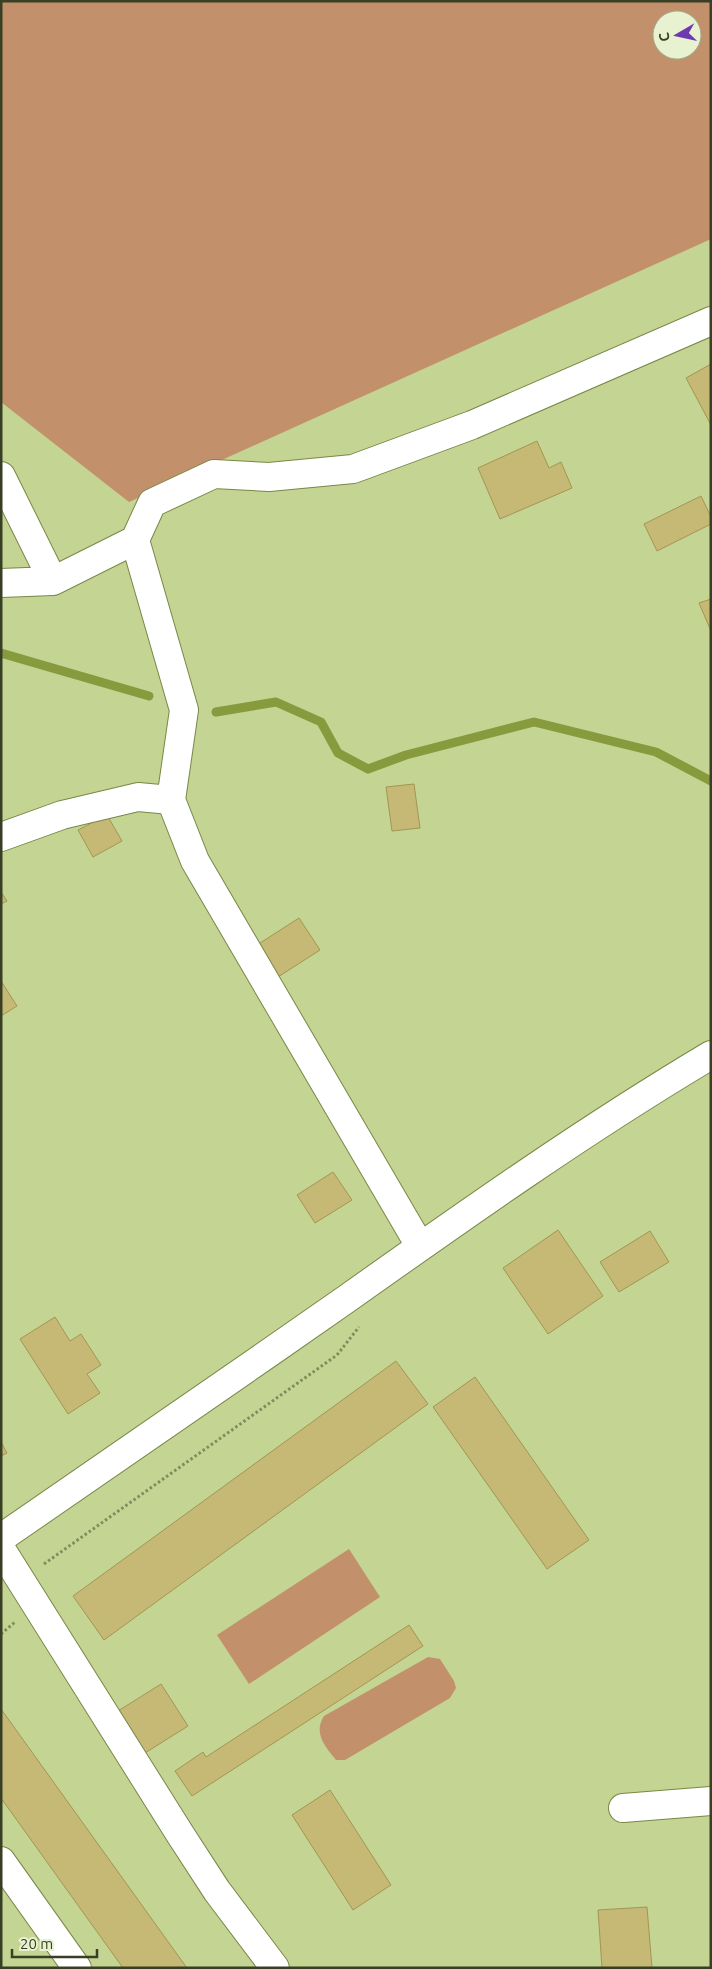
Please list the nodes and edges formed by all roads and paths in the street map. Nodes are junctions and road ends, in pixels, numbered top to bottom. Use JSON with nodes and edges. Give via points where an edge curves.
{"nodes":[{"id":1,"x":711,"y":321,"type":"edge"},
{"id":2,"x":1,"y":476,"type":"edge"},
{"id":3,"x":135,"y":540,"type":"junction"},
{"id":4,"x":53,"y":581,"type":"junction"},
{"id":5,"x":1,"y":583,"type":"edge"},
{"id":6,"x":171,"y":800,"type":"junction"},
{"id":7,"x":1,"y":837,"type":"edge"},
{"id":8,"x":711,"y":1054,"type":"edge"},
{"id":9,"x":420,"y":1246,"type":"junction"},
{"id":10,"x":1,"y":1538,"type":"edge"},
{"id":11,"x":1,"y":1549,"type":"edge"},
{"id":12,"x":711,"y":1801,"type":"edge"},
{"id":13,"x":623,"y":1808,"type":"dead end"},
{"id":14,"x":1,"y":1861,"type":"edge"},
{"id":15,"x":77,"y":1968,"type":"edge"},
{"id":16,"x":275,"y":1968,"type":"edge"}],
"edges":[{"from":1,"to":3,"type":"street","via":[[472,425],[353,469],[268,477],[214,474],[152,504]]},
{"from":2,"to":4,"type":"street"},
{"from":3,"to":4,"type":"street"},
{"from":3,"to":6,"type":"street","via":[[184,710]]},
{"from":4,"to":5,"type":"street"},
{"from":6,"to":7,"type":"street","via":[[138,797],[62,815]]},
{"from":6,"to":9,"type":"street","via":[[196,861]]},
{"from":8,"to":9,"type":"street"},
{"from":9,"to":10,"type":"street"},
{"from":11,"to":16,"type":"street","via":[[217,1891]]},
{"from":12,"to":13,"type":"street"},
{"from":14,"to":15,"type":"street"}]}
